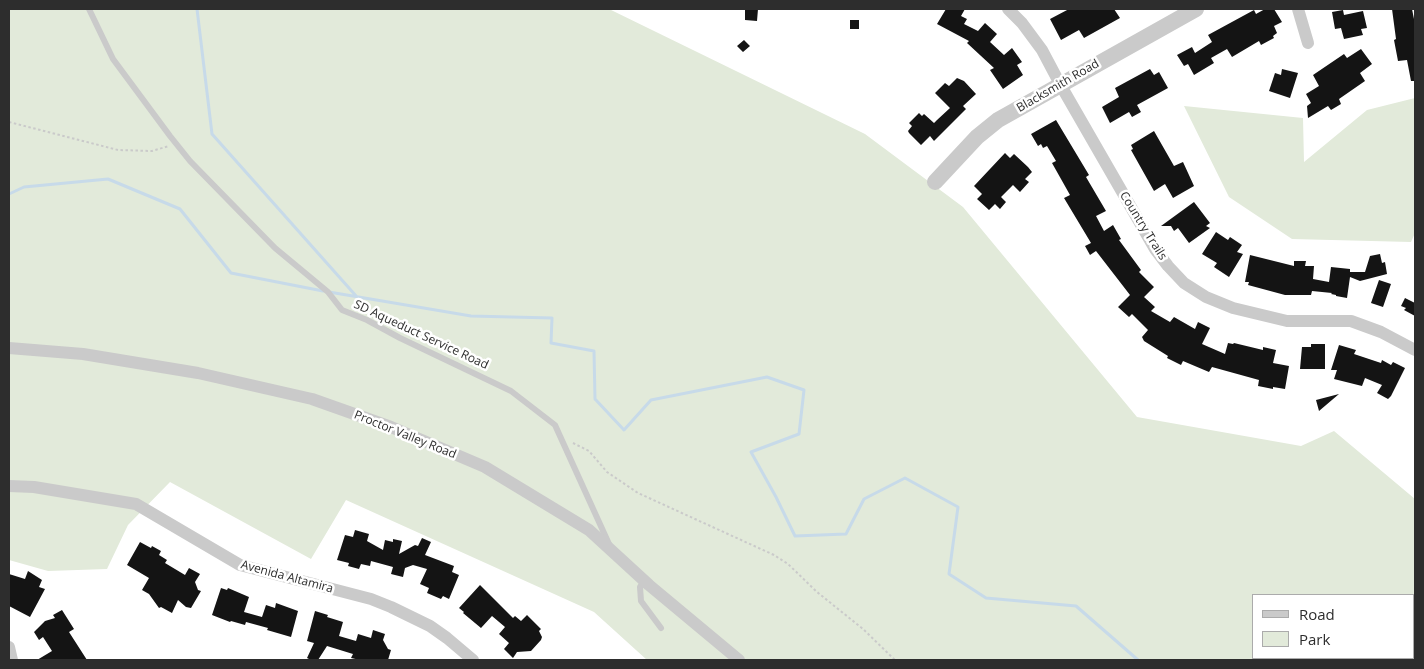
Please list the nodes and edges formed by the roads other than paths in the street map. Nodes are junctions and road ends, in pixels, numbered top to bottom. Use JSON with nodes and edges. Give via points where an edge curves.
{"nodes":[{"id":1,"x":89,"y":9,"type":"edge"},
{"id":2,"x":1008,"y":9,"type":"edge"},
{"id":3,"x":1196,"y":9,"type":"edge"},
{"id":4,"x":1298,"y":9,"type":"edge"},
{"id":5,"x":1308,"y":43,"type":"dead end"},
{"id":6,"x":1060,"y":84,"type":"junction"},
{"id":7,"x":935,"y":182,"type":"dead end"},
{"id":8,"x":9,"y":348,"type":"edge"},
{"id":9,"x":1415,"y":350,"type":"edge"},
{"id":10,"x":9,"y":486,"type":"edge"},
{"id":11,"x":612,"y":551,"type":"junction"},
{"id":12,"x":644,"y":581,"type":"junction"},
{"id":13,"x":661,"y":628,"type":"dead end"},
{"id":14,"x":9,"y":647,"type":"edge"},
{"id":15,"x":12,"y":660,"type":"edge"},
{"id":16,"x":473,"y":660,"type":"edge"},
{"id":17,"x":739,"y":660,"type":"edge"}],
"edges":[{"from":1,"to":11,"type":"lane","name":"SD Aqueduct Service Road","via":[[113,59],[176,143],[242,216],[328,292],[342,310],[510,391],[555,425]]},
{"from":2,"to":6,"type":"street","name":"Country Trails","via":[[1033,36]]},
{"from":3,"to":6,"type":"street","name":"Blacksmith Road"},
{"from":4,"to":5,"type":"street"},
{"from":6,"to":7,"type":"street","name":"Blacksmith Road","via":[[998,120],[977,137]]},
{"from":6,"to":9,"type":"street","name":"Country Trails","via":[[1155,249],[1177,276],[1193,289],[1224,306],[1286,321],[1352,322],[1381,332]]},
{"from":8,"to":11,"type":"street","name":"Proctor Valley Road","via":[[159,365],[312,399],[391,427],[485,467],[589,530]]},
{"from":10,"to":16,"type":"street","name":"Avenida Altamira","via":[[34,486],[136,504],[240,565],[371,599],[410,616],[447,638]]},
{"from":11,"to":12,"type":"street","name":"Proctor Valley Road"},
{"from":12,"to":13,"type":"lane","via":[[640,587],[641,601]]},
{"from":12,"to":17,"type":"street","name":"Proctor Valley Road"},
{"from":14,"to":15,"type":"street"}]}
